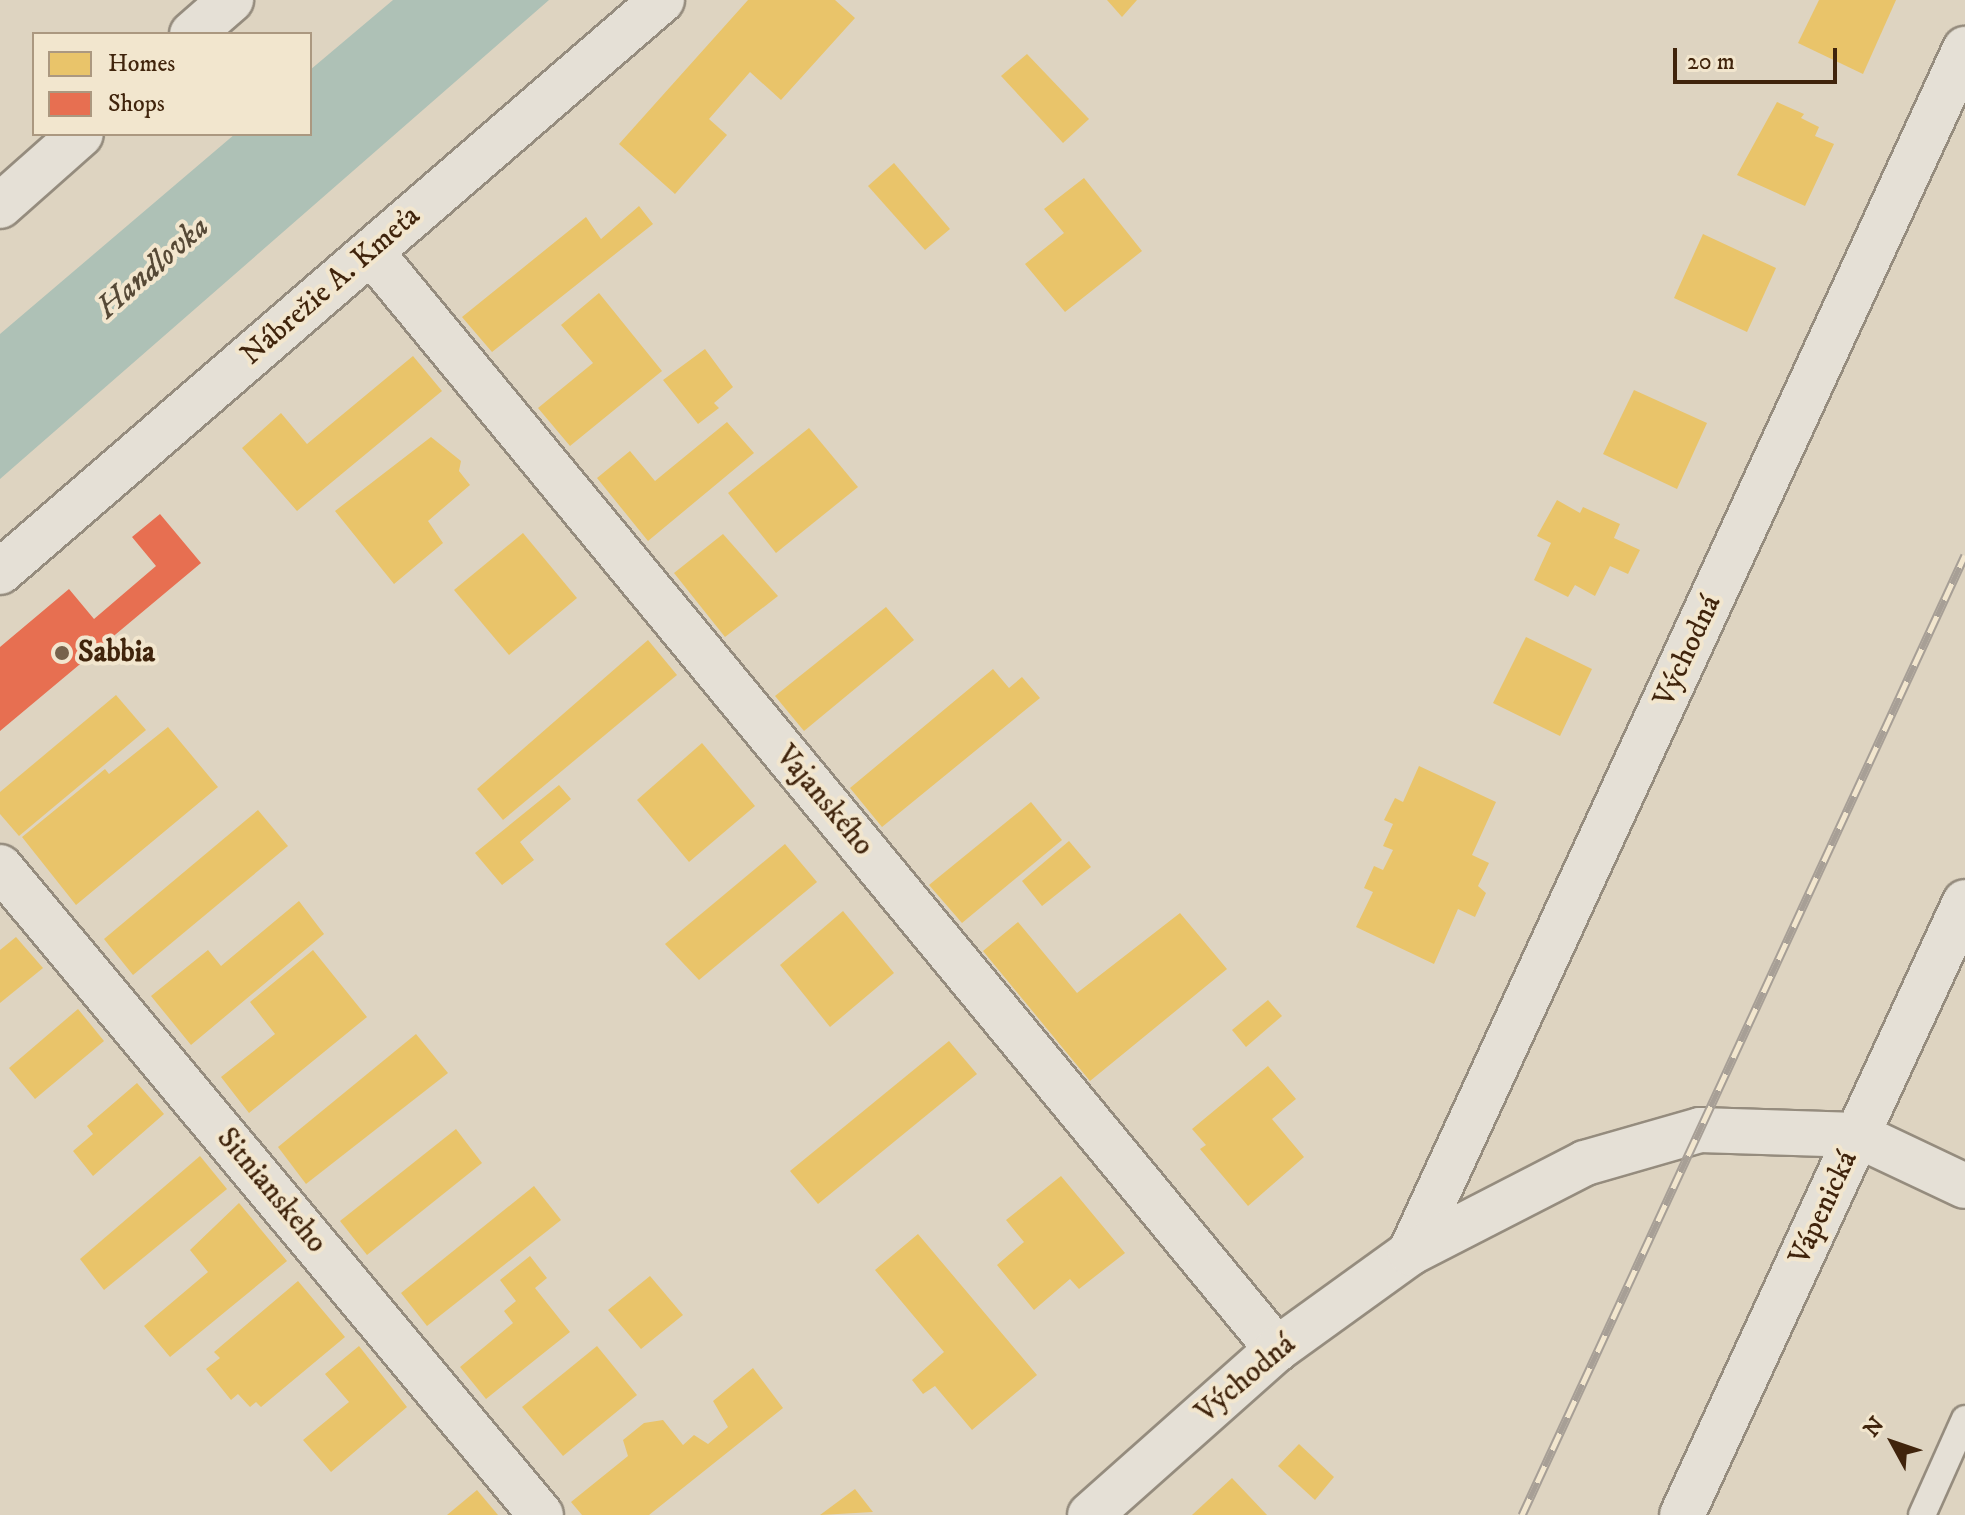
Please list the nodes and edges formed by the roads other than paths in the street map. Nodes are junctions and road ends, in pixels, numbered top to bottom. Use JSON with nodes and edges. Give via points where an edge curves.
{"nodes":[{"id":1,"x":231,"y":0,"type":"edge"},
{"id":2,"x":662,"y":0,"type":"edge"},
{"id":3,"x":194,"y":32,"type":"edge"},
{"id":4,"x":1965,"y":49,"type":"edge"},
{"id":5,"x":79,"y":136,"type":"edge"},
{"id":6,"x":0,"y":206,"type":"edge"},
{"id":7,"x":371,"y":252,"type":"junction"},
{"id":8,"x":0,"y":572,"type":"edge"},
{"id":9,"x":0,"y":867,"type":"edge"},
{"id":10,"x":1965,"y":902,"type":"edge"},
{"id":11,"x":1857,"y":1135,"type":"junction"},
{"id":12,"x":1965,"y":1186,"type":"edge"},
{"id":13,"x":1410,"y":1253,"type":"junction"},
{"id":14,"x":1277,"y":1349,"type":"junction"},
{"id":15,"x":1965,"y":1419,"type":"edge"},
{"id":16,"x":541,"y":1515,"type":"edge"},
{"id":17,"x":1090,"y":1515,"type":"edge"},
{"id":18,"x":1682,"y":1515,"type":"edge"},
{"id":19,"x":1922,"y":1515,"type":"edge"}],
"edges":[{"from":1,"to":3,"type":"street"},
{"from":2,"to":7,"type":"street","name":"Nábrežie A. Kmeťa"},
{"from":4,"to":13,"type":"street","name":"Východná"},
{"from":5,"to":6,"type":"street"},
{"from":7,"to":8,"type":"street","name":"Nábrežie A. Kmeťa"},
{"from":7,"to":14,"type":"street","name":"Vajanského"},
{"from":9,"to":16,"type":"street","name":"Sitnianskeho"},
{"from":10,"to":11,"type":"street","name":"Vápenická"},
{"from":11,"to":12,"type":"street"},
{"from":11,"to":13,"type":"street","name":"Východná","via":[[1700,1130],[1585,1163]]},
{"from":11,"to":18,"type":"street","name":"Vápenická"},
{"from":13,"to":14,"type":"street","name":"Východná"},
{"from":14,"to":17,"type":"street","name":"Východná"},
{"from":15,"to":19,"type":"lane"}]}
